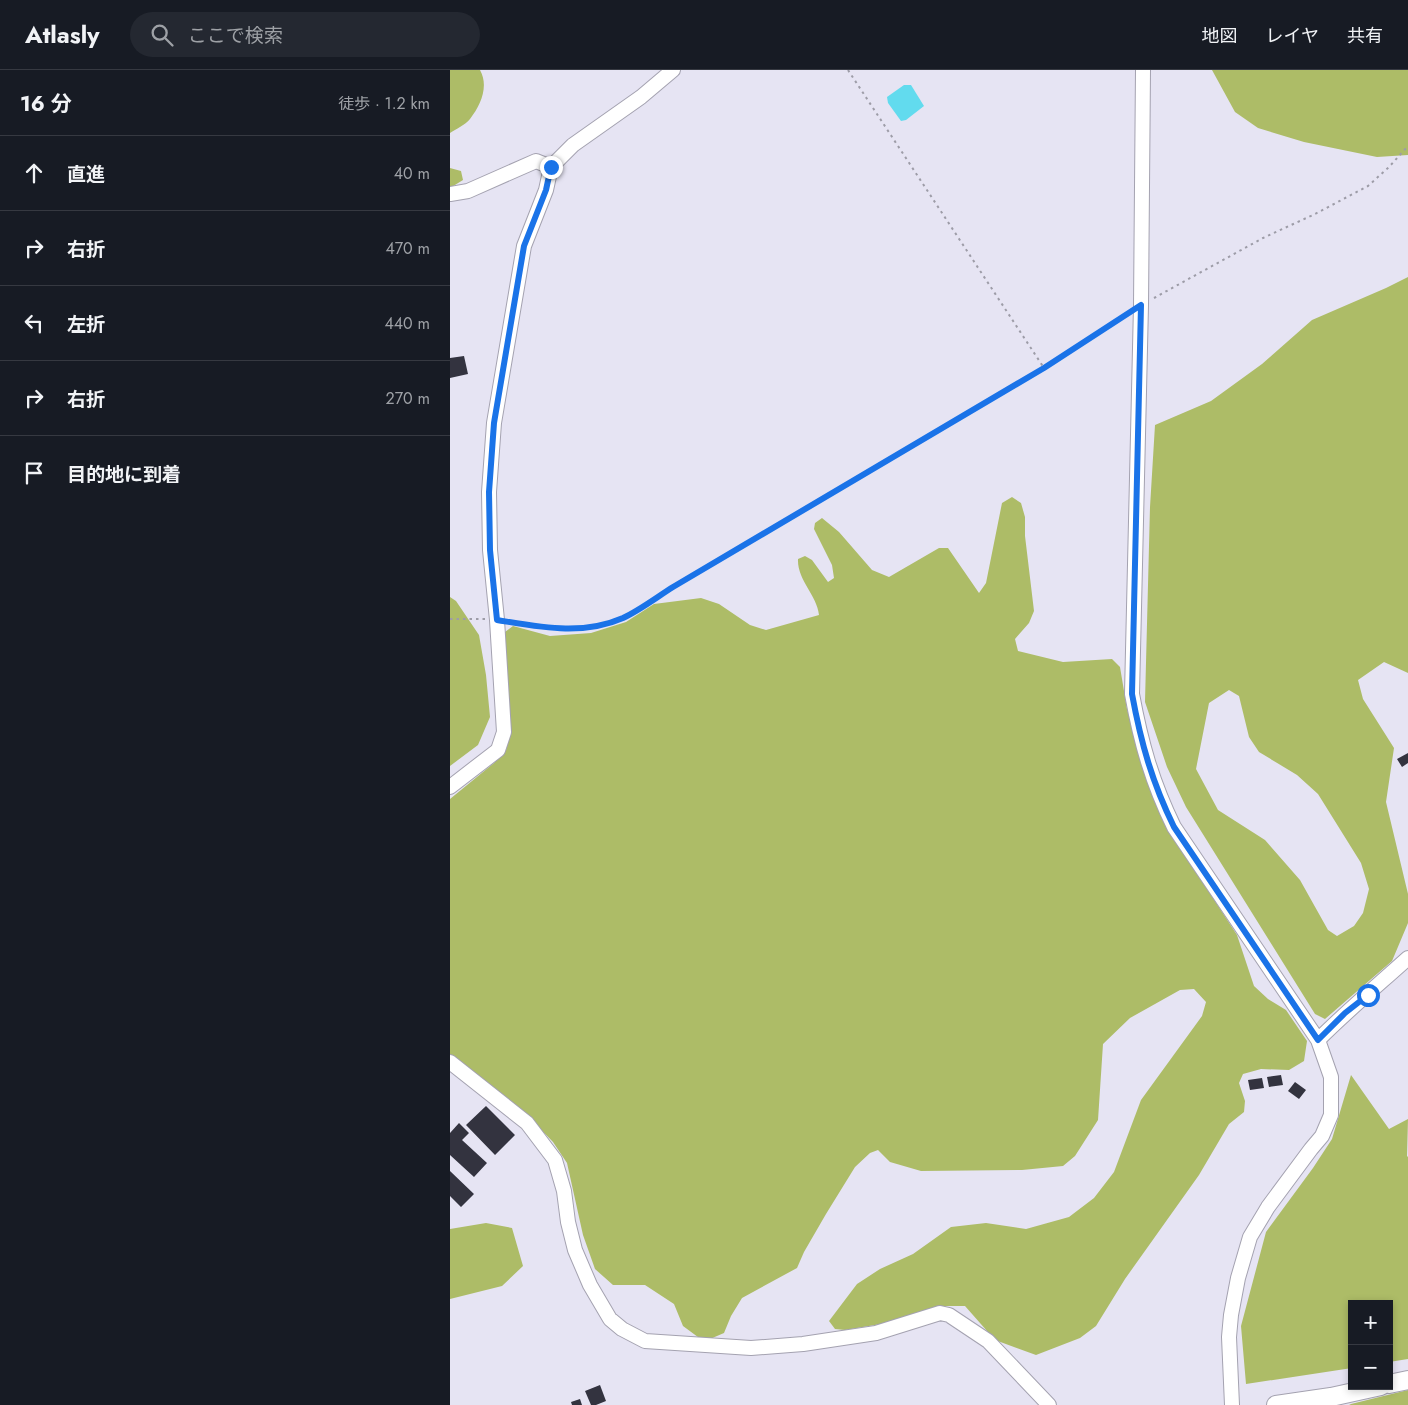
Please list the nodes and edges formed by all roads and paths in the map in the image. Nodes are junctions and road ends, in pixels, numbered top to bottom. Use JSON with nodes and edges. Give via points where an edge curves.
{"nodes":[{"id":1,"x":673,"y":70,"type":"edge"},
{"id":2,"x":848,"y":70,"type":"edge"},
{"id":3,"x":1143,"y":70,"type":"edge"},
{"id":4,"x":1408,"y":146,"type":"edge"},
{"id":5,"x":551,"y":167,"type":"junction"},
{"id":6,"x":450,"y":194,"type":"edge"},
{"id":7,"x":1141,"y":305,"type":"junction"},
{"id":8,"x":1044,"y":368,"type":"junction"},
{"id":9,"x":450,"y":618,"type":"edge"},
{"id":10,"x":497,"y":620,"type":"junction"},
{"id":11,"x":450,"y":787,"type":"edge"},
{"id":12,"x":1408,"y":958,"type":"edge"},
{"id":13,"x":1318,"y":1040,"type":"junction"},
{"id":14,"x":450,"y":1062,"type":"edge"},
{"id":15,"x":1408,"y":1380,"type":"edge"},
{"id":16,"x":1393,"y":1383,"type":"edge"},
{"id":17,"x":1363,"y":1390,"type":"edge"},
{"id":18,"x":1049,"y":1405,"type":"edge"},
{"id":19,"x":1232,"y":1405,"type":"edge"},
{"id":20,"x":1276,"y":1405,"type":"edge"}],
"edges":[{"from":1,"to":5,"type":"street","via":[[573,145]]},
{"from":2,"to":8,"type":"path"},
{"from":3,"to":7,"type":"street"},
{"from":4,"to":7,"type":"path","via":[[1368,186],[1262,238]]},
{"from":5,"to":6,"type":"street","via":[[536,161],[468,191]]},
{"from":5,"to":10,"type":"street","via":[[546,190],[524,246],[494,423],[489,492]]},
{"from":7,"to":8,"type":"path"},
{"from":7,"to":13,"type":"street","via":[[1132,694],[1140,736],[1161,800],[1174,827]]},
{"from":8,"to":10,"type":"path","via":[[624,617],[595,627],[554,629]]},
{"from":9,"to":10,"type":"path"},
{"from":10,"to":11,"type":"street","via":[[504,732],[498,750]]},
{"from":12,"to":13,"type":"street"},
{"from":13,"to":19,"type":"street","via":[[1331,1077],[1331,1115],[1322,1136],[1250,1237],[1231,1315]]},
{"from":14,"to":18,"type":"street","via":[[527,1124],[555,1160],[575,1250],[610,1319],[622,1329],[645,1340],[751,1348],[876,1333],[940,1313],[949,1314],[988,1341]]},
{"from":15,"to":16,"type":"main road"},
{"from":17,"to":20,"type":"main road"}]}
